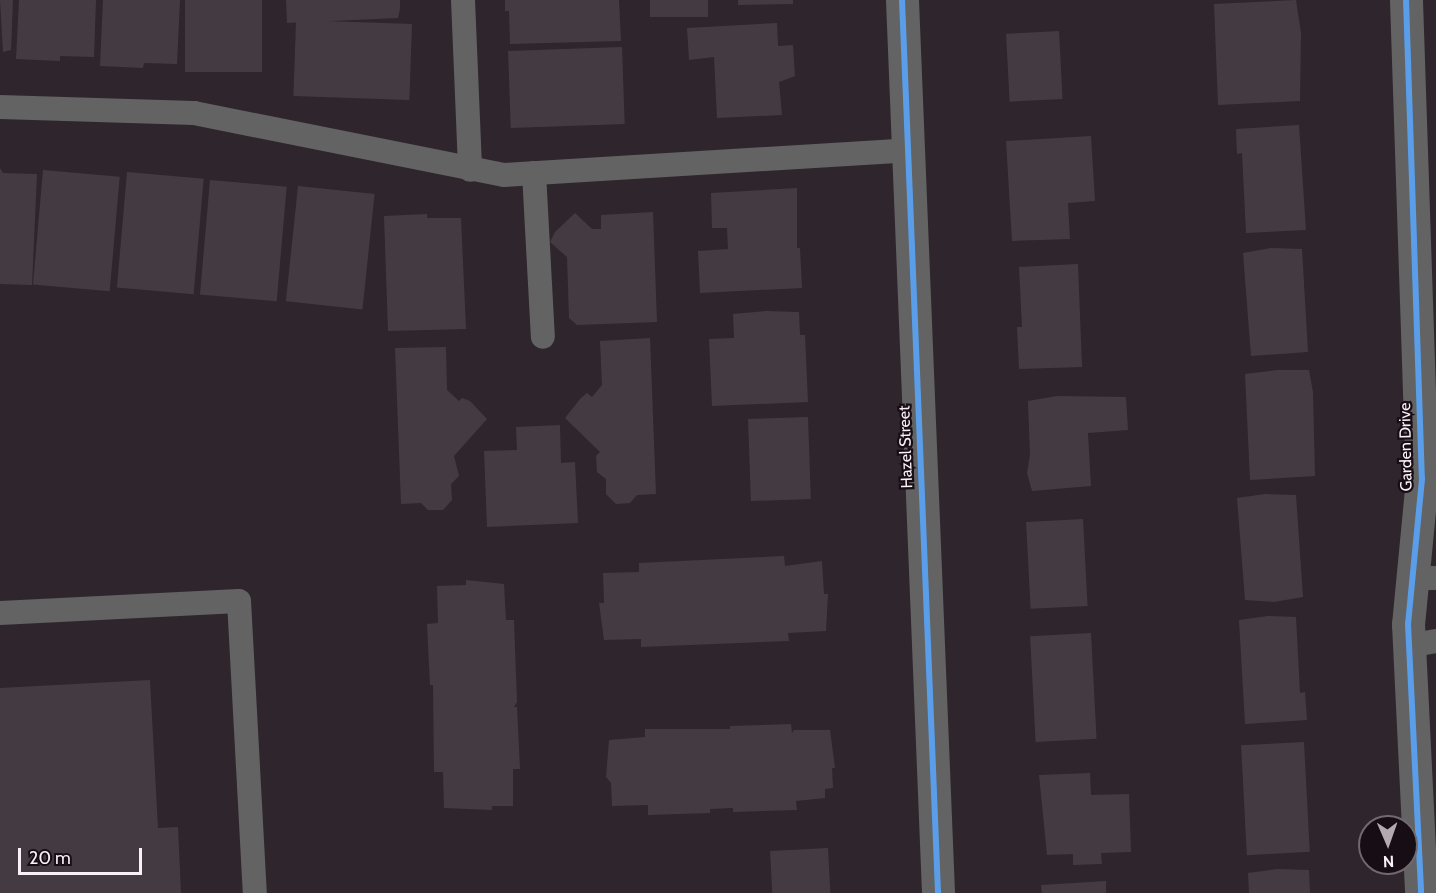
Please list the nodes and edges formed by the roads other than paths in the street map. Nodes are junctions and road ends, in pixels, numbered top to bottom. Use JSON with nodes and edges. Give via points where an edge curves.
{"nodes":[{"id":1,"x":464,"y":0,"type":"edge"},
{"id":2,"x":902,"y":0,"type":"edge"},
{"id":3,"x":1406,"y":0,"type":"edge"},
{"id":4,"x":0,"y":107,"type":"edge"},
{"id":5,"x":909,"y":150,"type":"junction"},
{"id":6,"x":470,"y":170,"type":"junction"},
{"id":7,"x":534,"y":172,"type":"junction"},
{"id":8,"x":543,"y":337,"type":"dead end"},
{"id":9,"x":1424,"y":578,"type":"edge"},
{"id":10,"x":0,"y":613,"type":"edge"},
{"id":11,"x":1422,"y":644,"type":"edge"},
{"id":12,"x":1427,"y":816,"type":"edge"},
{"id":13,"x":255,"y":893,"type":"edge"},
{"id":14,"x":938,"y":893,"type":"edge"},
{"id":15,"x":1421,"y":893,"type":"edge"}],
"edges":[{"from":1,"to":6,"type":"lane"},
{"from":2,"to":5,"type":"street","name":"Hazel Street"},
{"from":3,"to":9,"type":"street","name":"Garden Drive"},
{"from":4,"to":6,"type":"lane","via":[[194,113]]},
{"from":5,"to":7,"type":"lane"},
{"from":5,"to":14,"type":"street","name":"Hazel Street"},
{"from":6,"to":7,"type":"lane","via":[[504,175]]},
{"from":7,"to":8,"type":"lane"},
{"from":9,"to":11,"type":"street","name":"Garden Drive"},
{"from":10,"to":13,"type":"lane","via":[[239,602]]},
{"from":11,"to":12,"type":"street","name":"Garden Drive"},
{"from":12,"to":15,"type":"street","name":"Garden Drive"}]}
